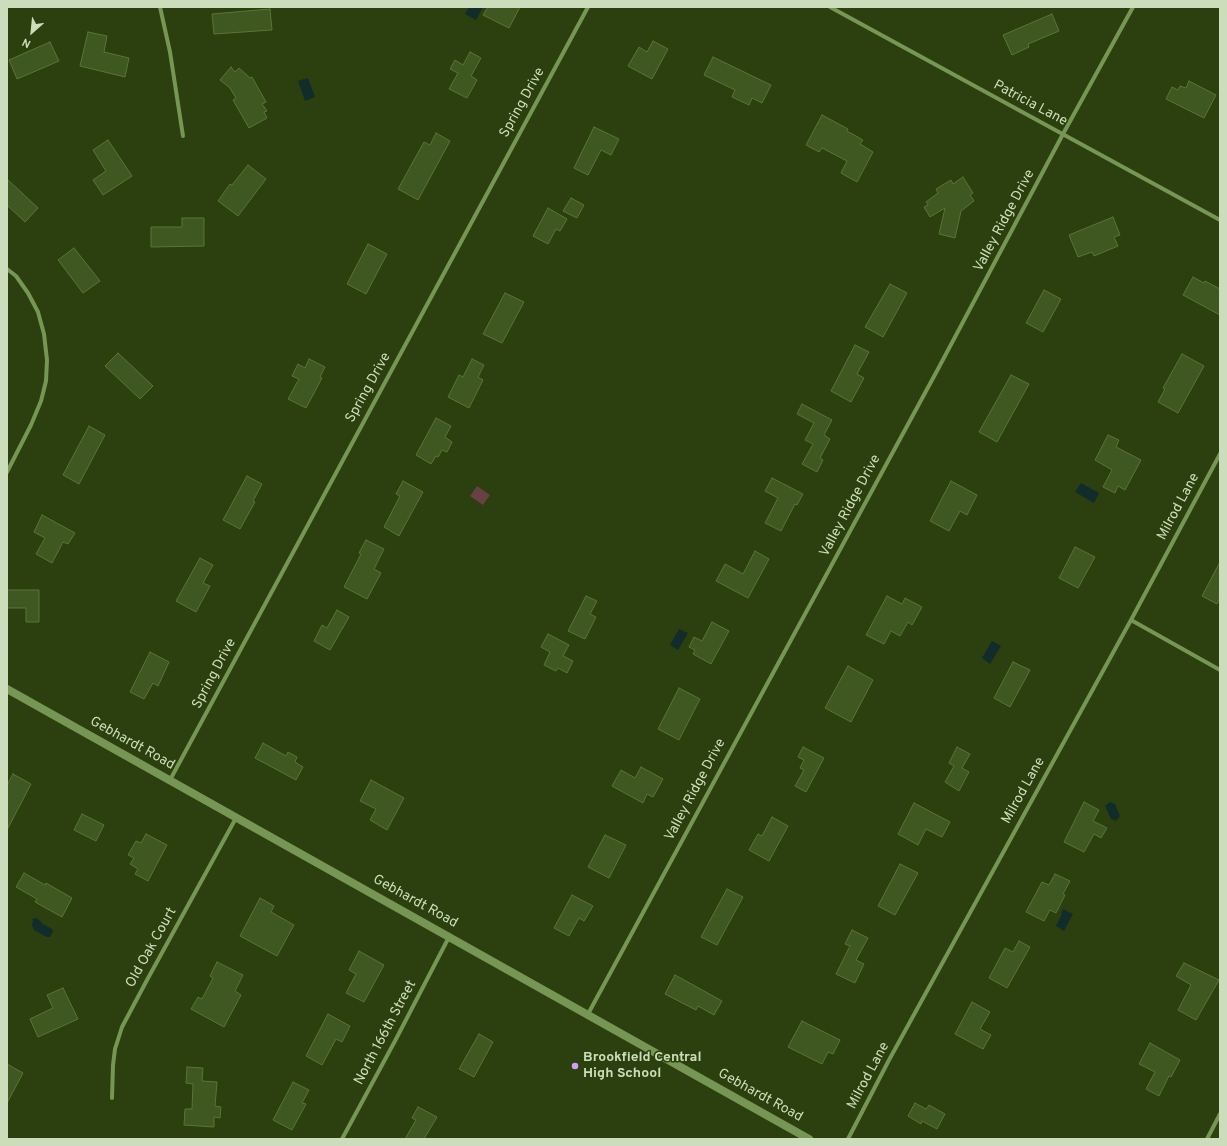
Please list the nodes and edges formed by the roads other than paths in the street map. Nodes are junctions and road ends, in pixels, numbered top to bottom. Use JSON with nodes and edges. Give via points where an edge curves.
{"nodes":[{"id":1,"x":160,"y":7,"type":"edge"},
{"id":2,"x":588,"y":7,"type":"edge"},
{"id":3,"x":830,"y":7,"type":"edge"},
{"id":4,"x":1132,"y":7,"type":"edge"},
{"id":5,"x":1063,"y":134,"type":"junction"},
{"id":6,"x":183,"y":136,"type":"dead end"},
{"id":7,"x":1220,"y":220,"type":"edge"},
{"id":8,"x":7,"y":269,"type":"edge"},
{"id":9,"x":1220,"y":454,"type":"edge"},
{"id":10,"x":7,"y":472,"type":"edge"},
{"id":11,"x":1132,"y":620,"type":"junction"},
{"id":12,"x":1220,"y":670,"type":"edge"},
{"id":13,"x":7,"y":689,"type":"edge"},
{"id":14,"x":170,"y":780,"type":"junction"},
{"id":15,"x":236,"y":817,"type":"junction"},
{"id":16,"x":449,"y":936,"type":"junction"},
{"id":17,"x":588,"y":1014,"type":"junction"},
{"id":18,"x":112,"y":1098,"type":"dead end"},
{"id":19,"x":1220,"y":1114,"type":"edge"},
{"id":20,"x":342,"y":1139,"type":"edge"},
{"id":21,"x":810,"y":1139,"type":"edge"},
{"id":22,"x":848,"y":1139,"type":"edge"},
{"id":23,"x":1206,"y":1139,"type":"edge"}],
"edges":[{"from":1,"to":6,"type":"street"},
{"from":2,"to":14,"type":"street","name":"Spring Drive"},
{"from":3,"to":5,"type":"street","name":"Patricia Lane"},
{"from":4,"to":5,"type":"street","name":"Valley Ridge Drive"},
{"from":5,"to":7,"type":"street","name":"Patricia Lane"},
{"from":5,"to":17,"type":"street","name":"Valley Ridge Drive"},
{"from":8,"to":10,"type":"street","via":[[16,276],[38,312],[47,360],[46,381],[41,401]]},
{"from":9,"to":11,"type":"street","name":"Milrod Lane"},
{"from":11,"to":12,"type":"street"},
{"from":11,"to":22,"type":"street","name":"Milrod Lane"},
{"from":13,"to":14,"type":"street","name":"Gebhardt Road"},
{"from":14,"to":15,"type":"street","name":"Gebhardt Road"},
{"from":15,"to":16,"type":"street","name":"Gebhardt Road"},
{"from":15,"to":18,"type":"street","name":"Old Oak Court","via":[[122,1027],[114,1054]]},
{"from":16,"to":17,"type":"street","name":"Gebhardt Road"},
{"from":16,"to":20,"type":"street","name":"North 166th Street"},
{"from":17,"to":21,"type":"street","name":"Gebhardt Road"},
{"from":19,"to":23,"type":"street"}]}
